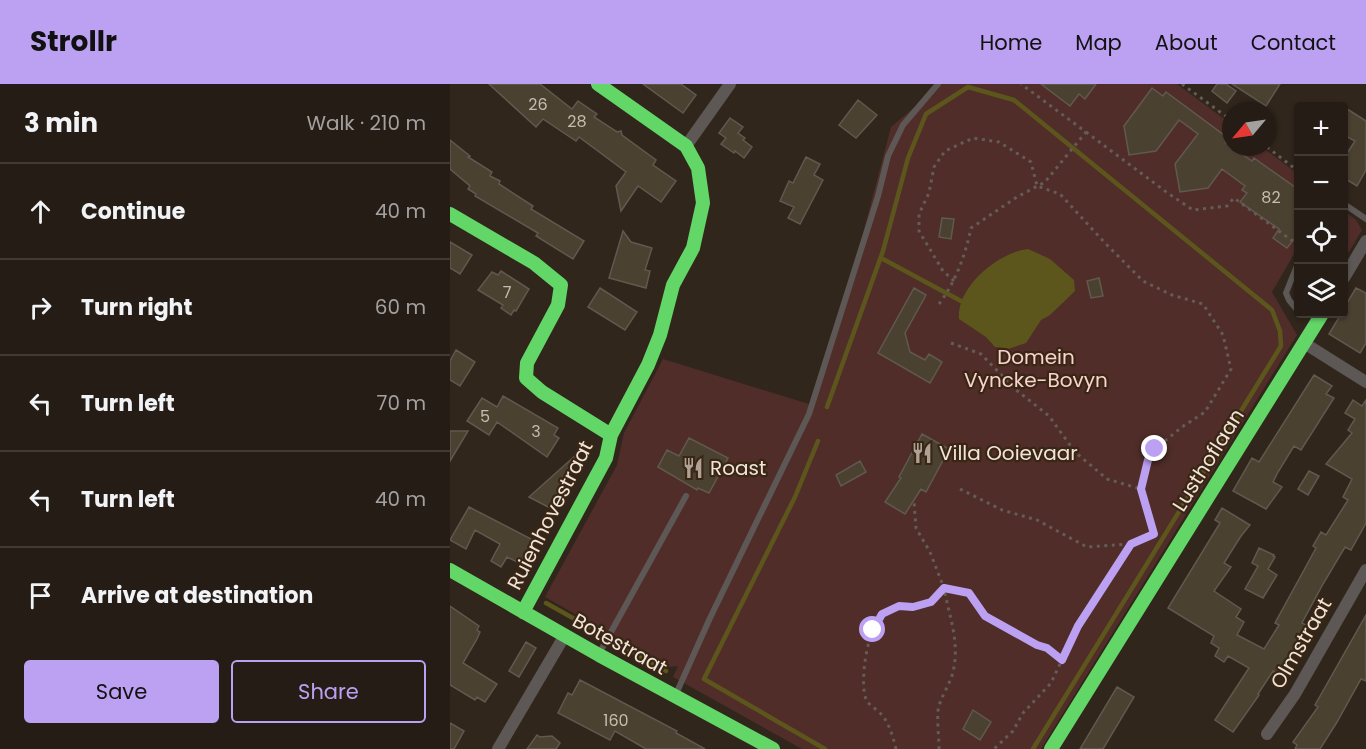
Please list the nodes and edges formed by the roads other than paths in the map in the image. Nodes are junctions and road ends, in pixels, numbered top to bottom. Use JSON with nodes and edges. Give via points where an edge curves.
{"nodes":[{"id":1,"x":598,"y":84,"type":"edge"},
{"id":2,"x":730,"y":84,"type":"edge"},
{"id":3,"x":938,"y":84,"type":"edge"},
{"id":4,"x":686,"y":146,"type":"junction"},
{"id":5,"x":1348,"y":207,"type":"edge"},
{"id":6,"x":450,"y":214,"type":"edge"},
{"id":7,"x":1366,"y":219,"type":"edge"},
{"id":8,"x":1366,"y":241,"type":"edge"},
{"id":9,"x":1348,"y":271,"type":"edge"},
{"id":10,"x":1294,"y":275,"type":"edge"},
{"id":11,"x":1294,"y":306,"type":"edge"},
{"id":12,"x":1317,"y":318,"type":"edge"},
{"id":13,"x":1304,"y":343,"type":"junction"},
{"id":14,"x":1366,"y":382,"type":"edge"},
{"id":15,"x":611,"y":435,"type":"junction"},
{"id":16,"x":686,"y":496,"type":"dead end"},
{"id":17,"x":450,"y":570,"type":"edge"},
{"id":18,"x":1366,"y":570,"type":"edge"},
{"id":19,"x":523,"y":612,"type":"junction"},
{"id":20,"x":565,"y":635,"type":"junction"},
{"id":21,"x":599,"y":655,"type":"junction"},
{"id":22,"x":675,"y":697,"type":"junction"},
{"id":23,"x":1267,"y":734,"type":"dead end"},
{"id":24,"x":498,"y":749,"type":"edge"},
{"id":25,"x":773,"y":749,"type":"edge"},
{"id":26,"x":1051,"y":749,"type":"edge"}],
"edges":[{"from":1,"to":4,"type":"street","name":"Ruienhovestraat"},
{"from":2,"to":4,"type":"street"},
{"from":3,"to":22,"type":"lane","via":[[903,125],[888,156],[809,414]]},
{"from":4,"to":15,"type":"street","name":"Ruienhovestraat","via":[[698,168],[703,204],[693,248],[673,285],[648,365]]},
{"from":5,"to":7,"type":"lane"},
{"from":6,"to":15,"type":"street","name":"Ruienhovestraat","via":[[538,266],[561,285],[558,305],[527,363],[526,378]]},
{"from":8,"to":9,"type":"street"},
{"from":10,"to":11,"type":"lane","via":[[1286,293]]},
{"from":12,"to":13,"type":"street","name":"Lusthoflaan","via":[[1311,323]]},
{"from":13,"to":14,"type":"street"},
{"from":13,"to":26,"type":"street","name":"Lusthoflaan"},
{"from":15,"to":19,"type":"street","name":"Ruienhovestraat","via":[[606,458]]},
{"from":16,"to":21,"type":"lane"},
{"from":17,"to":19,"type":"street","name":"Botestraat"},
{"from":18,"to":23,"type":"street","name":"Olmstraat","via":[[1296,694]]},
{"from":19,"to":20,"type":"street","name":"Botestraat"},
{"from":20,"to":21,"type":"street","name":"Botestraat"},
{"from":20,"to":24,"type":"street"},
{"from":21,"to":22,"type":"street","name":"Botestraat"},
{"from":22,"to":25,"type":"street","name":"Botestraat"}]}
